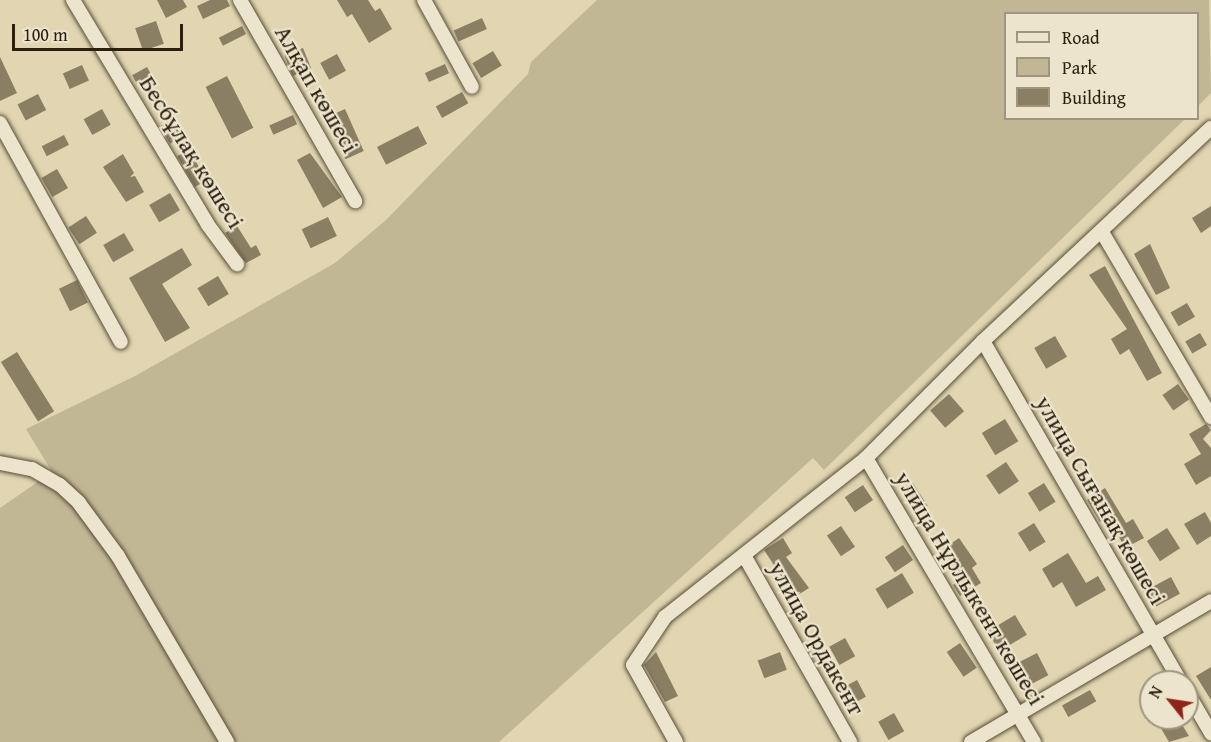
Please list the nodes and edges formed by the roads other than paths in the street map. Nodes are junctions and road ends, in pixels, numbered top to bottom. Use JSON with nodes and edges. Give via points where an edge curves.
{"nodes":[{"id":1,"x":73,"y":0,"type":"edge"},
{"id":2,"x":240,"y":0,"type":"edge"},
{"id":3,"x":424,"y":0,"type":"edge"},
{"id":4,"x":472,"y":87,"type":"dead end"},
{"id":5,"x":0,"y":123,"type":"edge"},
{"id":6,"x":1211,"y":128,"type":"edge"},
{"id":7,"x":355,"y":201,"type":"dead end"},
{"id":8,"x":1102,"y":232,"type":"junction"},
{"id":9,"x":237,"y":264,"type":"dead end"},
{"id":10,"x":982,"y":341,"type":"junction"},
{"id":11,"x":121,"y":342,"type":"dead end"},
{"id":12,"x":1211,"y":417,"type":"edge"},
{"id":13,"x":866,"y":458,"type":"junction"},
{"id":14,"x":0,"y":463,"type":"edge"},
{"id":15,"x":745,"y":557,"type":"junction"},
{"id":16,"x":1211,"y":601,"type":"edge"},
{"id":17,"x":1153,"y":635,"type":"junction"},
{"id":18,"x":1174,"y":670,"type":"edge"},
{"id":19,"x":1199,"y":713,"type":"edge"},
{"id":20,"x":1018,"y":714,"type":"junction"},
{"id":21,"x":1211,"y":734,"type":"edge"},
{"id":22,"x":227,"y":742,"type":"edge"},
{"id":23,"x":676,"y":742,"type":"edge"},
{"id":24,"x":850,"y":742,"type":"edge"},
{"id":25,"x":972,"y":742,"type":"edge"},
{"id":26,"x":1034,"y":742,"type":"edge"}],
"edges":[{"from":1,"to":9,"type":"street","name":"Бесбұлақ көшесі","via":[[208,225]]},
{"from":2,"to":7,"type":"street","name":"Алқап көшесі"},
{"from":3,"to":4,"type":"street"},
{"from":5,"to":11,"type":"street"},
{"from":6,"to":8,"type":"street"},
{"from":8,"to":10,"type":"street"},
{"from":8,"to":12,"type":"street"},
{"from":10,"to":13,"type":"street"},
{"from":10,"to":17,"type":"street","name":"улица Сығанақ көшесі"},
{"from":13,"to":15,"type":"street"},
{"from":13,"to":20,"type":"street","name":"улица Нұрлыкент көшесі"},
{"from":14,"to":22,"type":"street","via":[[33,469],[60,485],[79,503],[118,556]]},
{"from":15,"to":23,"type":"street","via":[[665,617],[633,665]]},
{"from":15,"to":24,"type":"street","name":"улица Ордакент"},
{"from":16,"to":17,"type":"street"},
{"from":17,"to":18,"type":"street","name":"улица Сығанақ көшесі"},
{"from":17,"to":20,"type":"street"},
{"from":19,"to":21,"type":"street"},
{"from":20,"to":25,"type":"street"},
{"from":20,"to":26,"type":"street","name":"улица Нұрлыкент көшесі"}]}
